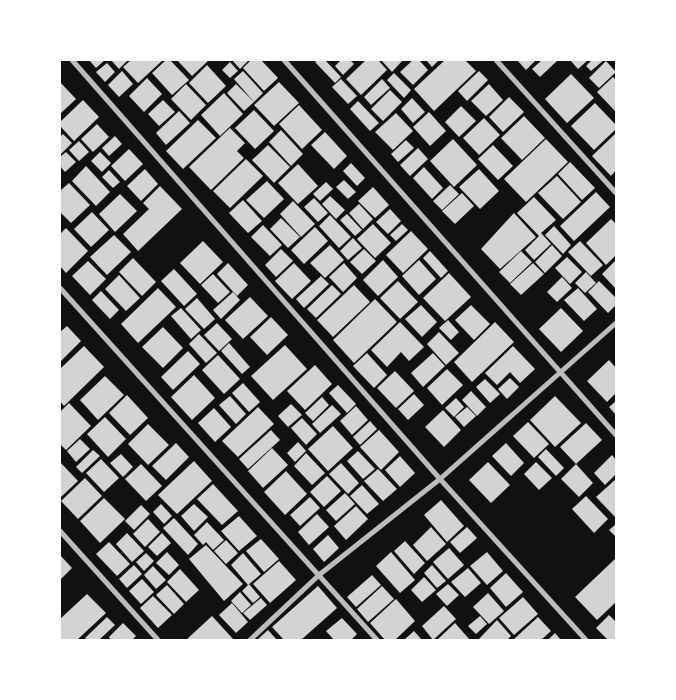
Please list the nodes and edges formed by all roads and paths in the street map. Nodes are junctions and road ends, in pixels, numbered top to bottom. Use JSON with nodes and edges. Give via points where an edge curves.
{"nodes":[{"id":1,"x":72,"y":60,"type":"edge"},
{"id":2,"x":284,"y":60,"type":"edge"},
{"id":3,"x":496,"y":60,"type":"edge"},
{"id":4,"x":616,"y":192,"type":"edge"},
{"id":5,"x":60,"y":288,"type":"edge"},
{"id":6,"x":616,"y":323,"type":"edge"},
{"id":7,"x":560,"y":373,"type":"junction"},
{"id":8,"x":616,"y":435,"type":"edge"},
{"id":9,"x":440,"y":479,"type":"junction"},
{"id":10,"x":60,"y":531,"type":"edge"},
{"id":11,"x":319,"y":575,"type":"junction"},
{"id":12,"x":158,"y":640,"type":"edge"},
{"id":13,"x":250,"y":640,"type":"edge"},
{"id":14,"x":376,"y":640,"type":"edge"},
{"id":15,"x":586,"y":640,"type":"edge"}],
"edges":[{"from":1,"to":9,"type":"street"},
{"from":2,"to":7,"type":"street"},
{"from":3,"to":4,"type":"street"},
{"from":5,"to":11,"type":"street"},
{"from":6,"to":7,"type":"street"},
{"from":7,"to":8,"type":"street"},
{"from":7,"to":9,"type":"street"},
{"from":9,"to":11,"type":"street"},
{"from":9,"to":15,"type":"street"},
{"from":10,"to":12,"type":"street"},
{"from":11,"to":13,"type":"street"},
{"from":11,"to":14,"type":"street"}]}
